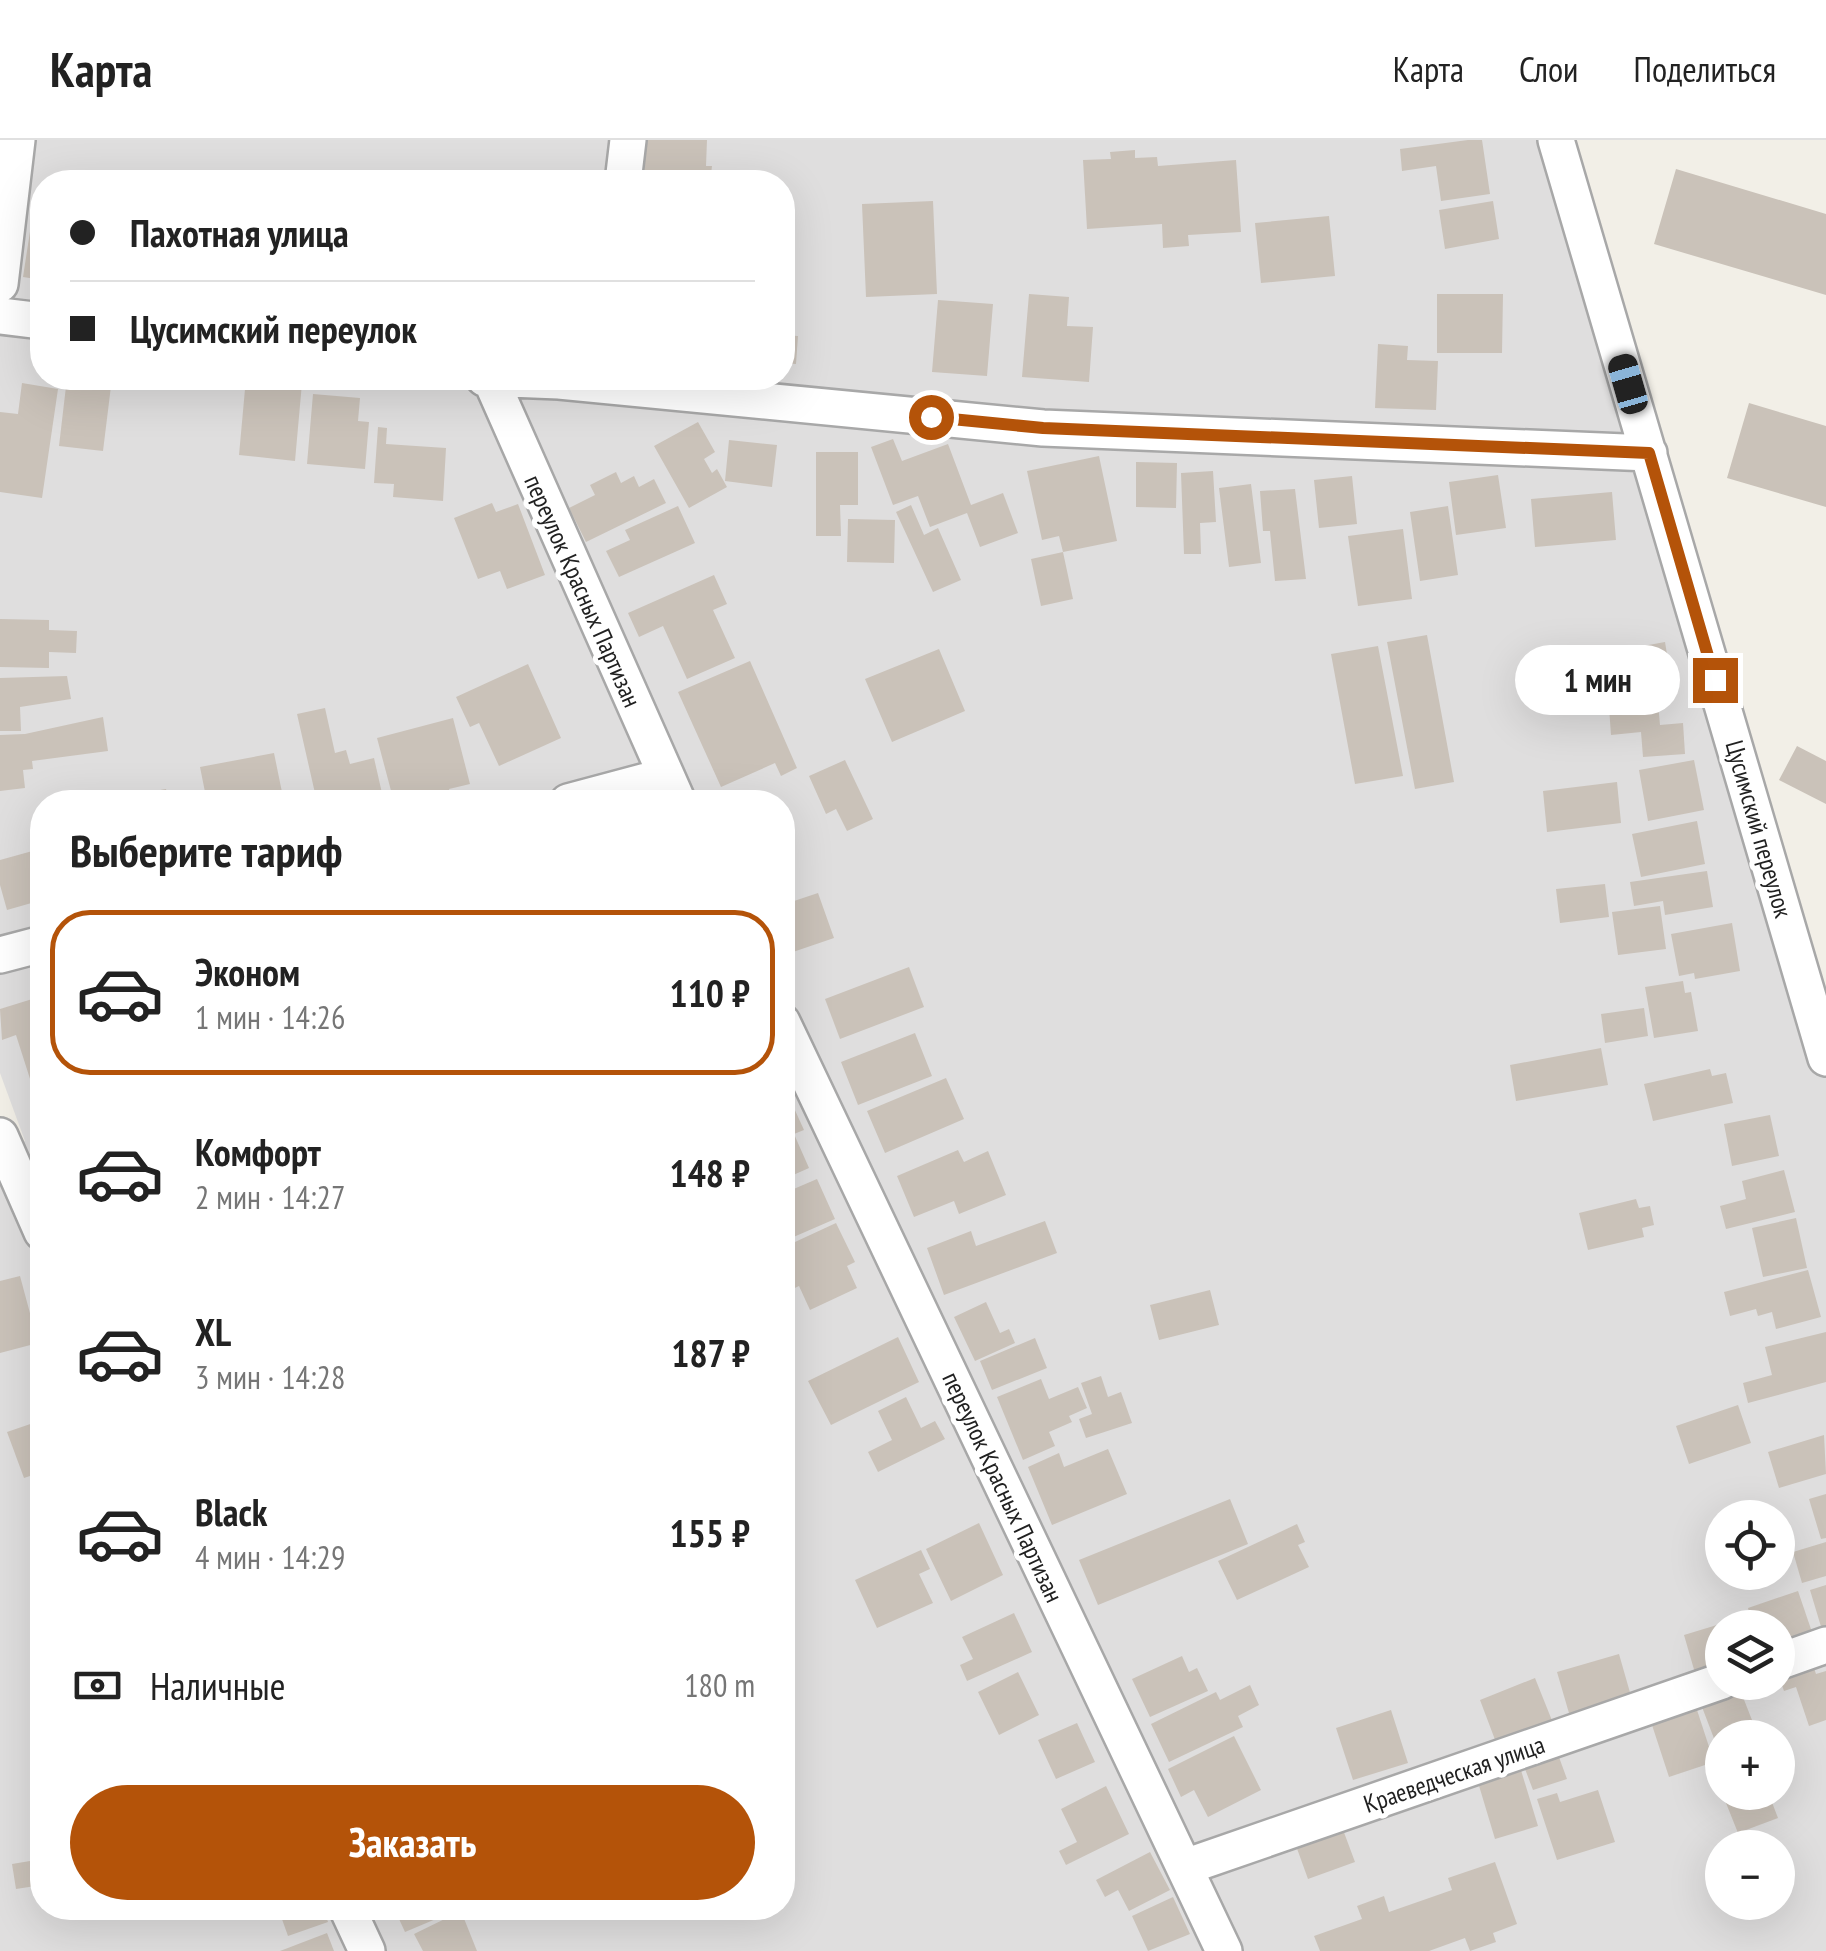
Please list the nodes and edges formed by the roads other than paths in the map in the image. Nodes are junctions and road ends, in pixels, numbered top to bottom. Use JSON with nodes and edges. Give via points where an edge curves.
{"nodes":[{"id":1,"x":17,"y":140,"type":"edge"},
{"id":2,"x":628,"y":140,"type":"edge"},
{"id":3,"x":1556,"y":140,"type":"edge"},
{"id":4,"x":624,"y":170,"type":"edge"},
{"id":5,"x":0,"y":284,"type":"edge"},
{"id":6,"x":0,"y":316,"type":"edge"},
{"id":7,"x":30,"y":320,"type":"edge"},
{"id":8,"x":492,"y":390,"type":"edge"},
{"id":9,"x":668,"y":390,"type":"edge"},
{"id":10,"x":1649,"y":453,"type":"junction"},
{"id":11,"x":672,"y":789,"type":"edge"},
{"id":12,"x":30,"y":947,"type":"edge"},
{"id":13,"x":0,"y":955,"type":"edge"},
{"id":14,"x":795,"y":1049,"type":"edge"},
{"id":15,"x":1826,"y":1058,"type":"edge"},
{"id":16,"x":1,"y":1142,"type":"edge"},
{"id":17,"x":30,"y":1206,"type":"edge"},
{"id":18,"x":1826,"y":1645,"type":"edge"},
{"id":19,"x":1795,"y":1656,"type":"edge"},
{"id":20,"x":1705,"y":1687,"type":"edge"},
{"id":21,"x":1184,"y":1868,"type":"junction"},
{"id":22,"x":352,"y":1920,"type":"edge"},
{"id":23,"x":367,"y":1951,"type":"edge"},
{"id":24,"x":1224,"y":1951,"type":"edge"}],
"edges":[{"from":1,"to":5,"type":"street"},
{"from":2,"to":4,"type":"street"},
{"from":3,"to":10,"type":"street","name":"Цусимский переулок"},
{"from":6,"to":7,"type":"street"},
{"from":8,"to":11,"type":"street","name":"переулок Красных Партизан"},
{"from":9,"to":10,"type":"street","via":[[1043,428]]},
{"from":10,"to":15,"type":"street","name":"Цусимский переулок"},
{"from":12,"to":13,"type":"street"},
{"from":14,"to":21,"type":"street","name":"переулок Красных Партизан"},
{"from":16,"to":17,"type":"street"},
{"from":18,"to":19,"type":"street"},
{"from":20,"to":21,"type":"street","name":"Краеведческая улица"},
{"from":21,"to":24,"type":"street","name":"переулок Красных Партизан"},
{"from":22,"to":23,"type":"street"}]}
